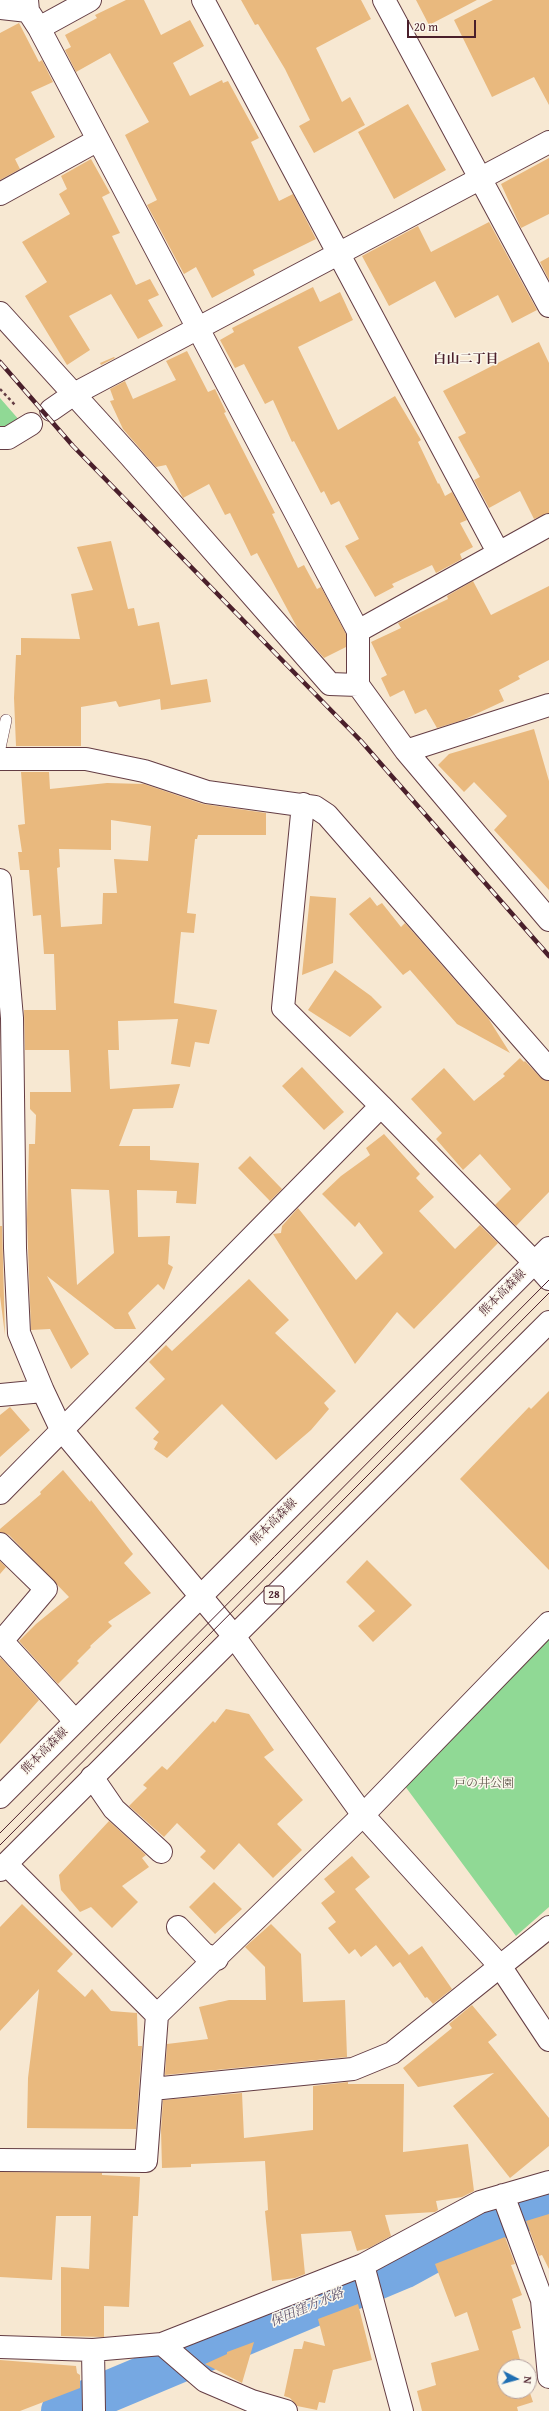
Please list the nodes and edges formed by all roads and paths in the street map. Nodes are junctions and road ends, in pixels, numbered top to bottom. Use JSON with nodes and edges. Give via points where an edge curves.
{"nodes":[{"id":1,"x":90,"y":0,"type":"edge"},
{"id":2,"x":203,"y":0,"type":"edge"},
{"id":3,"x":384,"y":0,"type":"edge"},
{"id":4,"x":0,"y":8,"type":"edge"},
{"id":5,"x":31,"y":13,"type":"edge"},
{"id":6,"x":98,"y":140,"type":"junction"},
{"id":7,"x":549,"y":142,"type":"edge"},
{"id":8,"x":480,"y":179,"type":"junction"},
{"id":9,"x":0,"y":194,"type":"edge"},
{"id":10,"x":340,"y":252,"type":"junction"},
{"id":11,"x":549,"y":306,"type":"edge"},
{"id":12,"x":0,"y":313,"type":"edge"},
{"id":13,"x":199,"y":329,"type":"junction"},
{"id":14,"x":74,"y":394,"type":"junction"},
{"id":15,"x":51,"y":410,"type":"dead end"},
{"id":16,"x":31,"y":424,"type":"dead end"},
{"id":17,"x":0,"y":438,"type":"edge"},
{"id":18,"x":549,"y":525,"type":"edge"},
{"id":19,"x":498,"y":552,"type":"junction"},
{"id":20,"x":358,"y":631,"type":"junction"},
{"id":21,"x":358,"y":685,"type":"junction"},
{"id":22,"x":549,"y":705,"type":"edge"},
{"id":23,"x":6,"y":720,"type":"dead end"},
{"id":24,"x":0,"y":748,"type":"edge"},
{"id":25,"x":406,"y":751,"type":"junction"},
{"id":26,"x":0,"y":759,"type":"edge"},
{"id":27,"x":303,"y":804,"type":"junction"},
{"id":28,"x":0,"y":880,"type":"edge"},
{"id":29,"x":1,"y":907,"type":"edge"},
{"id":30,"x":549,"y":920,"type":"edge"},
{"id":31,"x":549,"y":1069,"type":"edge"},
{"id":32,"x":381,"y":1106,"type":"junction"},
{"id":33,"x":6,"y":1133,"type":"edge"},
{"id":34,"x":542,"y":1255,"type":"edge"},
{"id":35,"x":549,"y":1279,"type":"edge"},
{"id":36,"x":549,"y":1322,"type":"edge"},
{"id":37,"x":43,"y":1391,"type":"junction"},
{"id":38,"x":2,"y":1392,"type":"edge"},
{"id":39,"x":61,"y":1429,"type":"junction"},
{"id":40,"x":0,"y":1492,"type":"edge"},
{"id":41,"x":0,"y":1544,"type":"edge"},
{"id":42,"x":200,"y":1595,"type":"junction"},
{"id":43,"x":549,"y":1623,"type":"edge"},
{"id":44,"x":233,"y":1635,"type":"junction"},
{"id":45,"x":75,"y":1721,"type":"junction"},
{"id":46,"x":92,"y":1778,"type":"junction"},
{"id":47,"x":0,"y":1797,"type":"edge"},
{"id":48,"x":363,"y":1815,"type":"junction"},
{"id":49,"x":161,"y":1852,"type":"dead end"},
{"id":50,"x":3,"y":1867,"type":"edge"},
{"id":51,"x":178,"y":1926,"type":"dead end"},
{"id":52,"x":549,"y":1927,"type":"edge"},
{"id":53,"x":217,"y":1959,"type":"junction"},
{"id":54,"x":500,"y":1966,"type":"junction"},
{"id":55,"x":157,"y":2015,"type":"junction"},
{"id":56,"x":549,"y":2040,"type":"edge"},
{"id":57,"x":152,"y":2089,"type":"junction"},
{"id":58,"x":0,"y":2160,"type":"edge"},
{"id":59,"x":549,"y":2182,"type":"edge"},
{"id":60,"x":504,"y":2195,"type":"junction"},
{"id":61,"x":363,"y":2265,"type":"junction"},
{"id":62,"x":162,"y":2344,"type":"junction"},
{"id":63,"x":0,"y":2347,"type":"edge"},
{"id":64,"x":93,"y":2350,"type":"junction"},
{"id":65,"x":549,"y":2377,"type":"edge"},
{"id":66,"x":253,"y":2406,"type":"edge"},
{"id":67,"x":94,"y":2411,"type":"edge"},
{"id":68,"x":286,"y":2411,"type":"edge"},
{"id":69,"x":402,"y":2411,"type":"edge"}],
"edges":[{"from":1,"to":5,"type":"street"},
{"from":2,"to":10,"type":"street"},
{"from":3,"to":8,"type":"street"},
{"from":4,"to":5,"type":"street"},
{"from":5,"to":6,"type":"street"},
{"from":6,"to":9,"type":"street"},
{"from":6,"to":13,"type":"street"},
{"from":7,"to":8,"type":"street"},
{"from":8,"to":10,"type":"street"},
{"from":8,"to":11,"type":"street"},
{"from":10,"to":13,"type":"street"},
{"from":10,"to":19,"type":"street"},
{"from":12,"to":14,"type":"street"},
{"from":13,"to":14,"type":"street"},
{"from":13,"to":20,"type":"street"},
{"from":14,"to":15,"type":"street"},
{"from":14,"to":21,"type":"street","via":[[241,580],[330,684]]},
{"from":16,"to":17,"type":"street","via":[[8,438]]},
{"from":18,"to":19,"type":"street"},
{"from":19,"to":20,"type":"street"},
{"from":20,"to":21,"type":"street"},
{"from":21,"to":25,"type":"street"},
{"from":22,"to":25,"type":"street"},
{"from":23,"to":24,"type":"lane"},
{"from":25,"to":30,"type":"street"},
{"from":26,"to":27,"type":"street","via":[[86,759],[144,772],[207,792]]},
{"from":27,"to":31,"type":"street","via":[[315,807],[327,815]]},
{"from":27,"to":32,"type":"street","via":[[283,1008]]},
{"from":28,"to":29,"type":"street"},
{"from":29,"to":33,"type":"street","via":[[12,1018]]},
{"from":32,"to":34,"type":"street"},
{"from":32,"to":39,"type":"street"},
{"from":33,"to":37,"type":"street","via":[[20,1333]]},
{"from":34,"to":35,"type":"street"},
{"from":34,"to":42,"type":"street","name":"熊本高森線"},
{"from":36,"to":44,"type":"street","number":"28"},
{"from":37,"to":38,"type":"street"},
{"from":37,"to":39,"type":"street"},
{"from":39,"to":40,"type":"street"},
{"from":39,"to":42,"type":"street"},
{"from":41,"to":45,"type":"street","via":[[46,1589],[2,1641]]},
{"from":42,"to":44,"type":"street"},
{"from":42,"to":45,"type":"street","name":"熊本高森線"},
{"from":43,"to":48,"type":"street"},
{"from":44,"to":46,"type":"street","number":"28"},
{"from":44,"to":48,"type":"street"},
{"from":45,"to":47,"type":"street","name":"熊本高森線"},
{"from":46,"to":49,"type":"street","via":[[114,1809]]},
{"from":46,"to":50,"type":"street","number":"28"},
{"from":48,"to":53,"type":"street"},
{"from":48,"to":54,"type":"street"},
{"from":50,"to":55,"type":"street"},
{"from":51,"to":53,"type":"street","via":[[204,1954]]},
{"from":52,"to":54,"type":"street"},
{"from":53,"to":55,"type":"street"},
{"from":54,"to":56,"type":"street"},
{"from":54,"to":57,"type":"street","via":[[392,2053],[353,2069]]},
{"from":55,"to":57,"type":"street"},
{"from":57,"to":58,"type":"street","via":[[146,2160]]},
{"from":59,"to":60,"type":"street"},
{"from":60,"to":61,"type":"street","via":[[480,2202]]},
{"from":60,"to":65,"type":"street","via":[[542,2300]]},
{"from":61,"to":62,"type":"street"},
{"from":61,"to":69,"type":"street"},
{"from":62,"to":64,"type":"street"},
{"from":62,"to":66,"type":"street","via":[[205,2381]]},
{"from":63,"to":64,"type":"street"},
{"from":64,"to":67,"type":"street"},
{"from":66,"to":68,"type":"street"}]}
